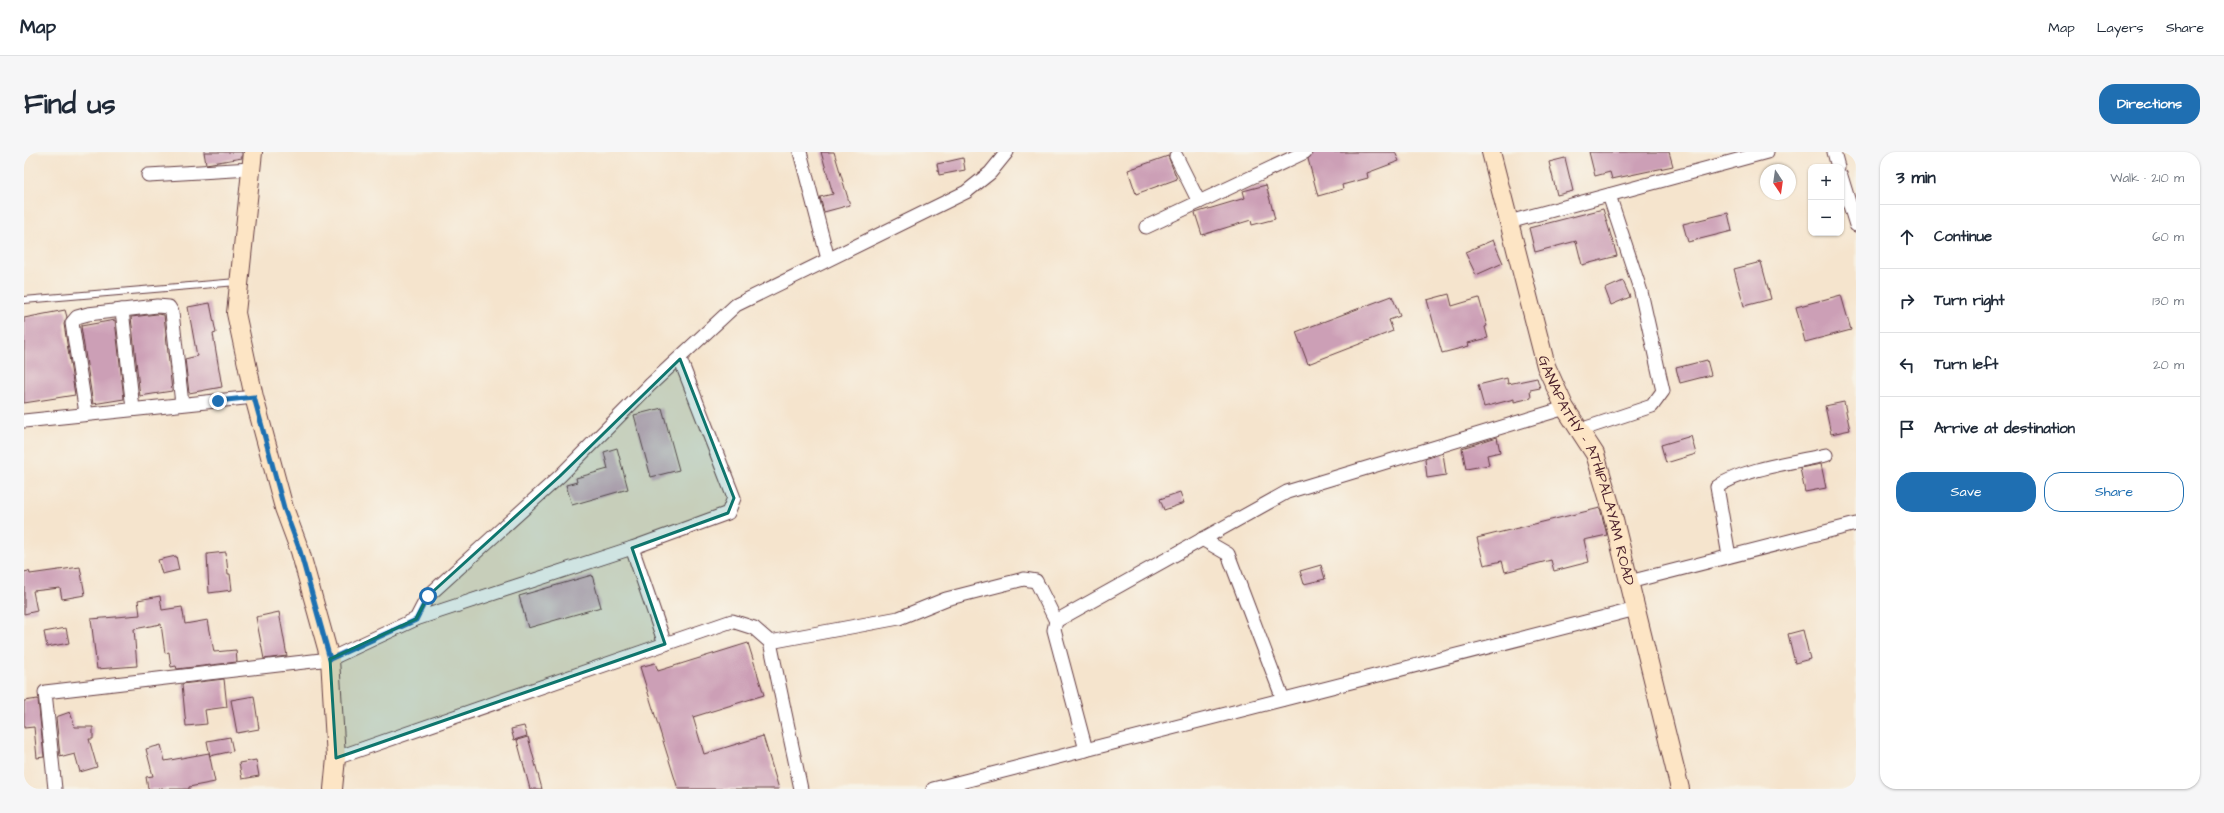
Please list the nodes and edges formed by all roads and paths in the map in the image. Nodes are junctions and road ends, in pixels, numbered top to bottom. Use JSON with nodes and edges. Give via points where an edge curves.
{"nodes":[{"id":1,"x":800,"y":152,"type":"edge"},
{"id":2,"x":1007,"y":152,"type":"edge"},
{"id":3,"x":1305,"y":152,"type":"edge"},
{"id":4,"x":1491,"y":152,"type":"edge"},
{"id":5,"x":1767,"y":152,"type":"edge"},
{"id":6,"x":1834,"y":152,"type":"edge"},
{"id":7,"x":1176,"y":156,"type":"dead end"},
{"id":8,"x":252,"y":160,"type":"edge"},
{"id":9,"x":1837,"y":164,"type":"edge"},
{"id":10,"x":148,"y":175,"type":"dead end"},
{"id":11,"x":1844,"y":186,"type":"edge"},
{"id":12,"x":1609,"y":195,"type":"junction"},
{"id":13,"x":1199,"y":202,"type":"junction"},
{"id":14,"x":1510,"y":222,"type":"junction"},
{"id":15,"x":1856,"y":225,"type":"edge"},
{"id":16,"x":1146,"y":227,"type":"dead end"},
{"id":17,"x":828,"y":259,"type":"junction"},
{"id":18,"x":238,"y":282,"type":"junction"},
{"id":19,"x":24,"y":300,"type":"edge"},
{"id":20,"x":122,"y":310,"type":"junction"},
{"id":21,"x":680,"y":358,"type":"junction"},
{"id":22,"x":254,"y":397,"type":"junction"},
{"id":23,"x":182,"y":404,"type":"junction"},
{"id":24,"x":1566,"y":408,"type":"junction"},
{"id":25,"x":133,"y":409,"type":"junction"},
{"id":26,"x":86,"y":413,"type":"junction"},
{"id":27,"x":24,"y":421,"type":"edge"},
{"id":28,"x":1580,"y":430,"type":"junction"},
{"id":29,"x":1826,"y":455,"type":"dead end"},
{"id":30,"x":1856,"y":524,"type":"edge"},
{"id":31,"x":1202,"y":539,"type":"junction"},
{"id":32,"x":632,"y":548,"type":"junction"},
{"id":33,"x":1729,"y":556,"type":"junction"},
{"id":34,"x":1629,"y":582,"type":"junction"},
{"id":35,"x":1636,"y":609,"type":"junction"},
{"id":36,"x":416,"y":620,"type":"junction"},
{"id":37,"x":1056,"y":621,"type":"junction"},
{"id":38,"x":770,"y":642,"type":"junction"},
{"id":39,"x":665,"y":644,"type":"junction"},
{"id":40,"x":330,"y":659,"type":"junction"},
{"id":41,"x":1283,"y":699,"type":"junction"},
{"id":42,"x":1086,"y":750,"type":"junction"},
{"id":43,"x":336,"y":758,"type":"junction"},
{"id":44,"x":55,"y":789,"type":"edge"},
{"id":45,"x":333,"y":789,"type":"edge"},
{"id":46,"x":801,"y":789,"type":"edge"},
{"id":47,"x":933,"y":789,"type":"edge"},
{"id":48,"x":1680,"y":789,"type":"edge"}],
"edges":[{"from":1,"to":17,"type":"street"},
{"from":2,"to":17,"type":"street","via":[[990,173],[966,192]]},
{"from":3,"to":13,"type":"street"},
{"from":4,"to":14,"type":"main road","name":"GANAPATHY - ATHIPALAYAM ROAD"},
{"from":5,"to":12,"type":"street"},
{"from":6,"to":9,"type":"street"},
{"from":7,"to":13,"type":"street"},
{"from":8,"to":10,"type":"street"},
{"from":8,"to":18,"type":"main road"},
{"from":11,"to":15,"type":"street"},
{"from":12,"to":14,"type":"street"},
{"from":12,"to":28,"type":"street","via":[[1641,292],[1663,391],[1652,406]]},
{"from":13,"to":16,"type":"street"},
{"from":14,"to":24,"type":"main road","name":"GANAPATHY - ATHIPALAYAM ROAD","via":[[1546,366]]},
{"from":17,"to":21,"type":"street","via":[[736,305]]},
{"from":18,"to":19,"type":"lane"},
{"from":18,"to":22,"type":"main road","via":[[236,313]]},
{"from":20,"to":23,"type":"street","via":[[157,306],[168,307],[172,312]]},
{"from":20,"to":25,"type":"street"},
{"from":20,"to":26,"type":"street","via":[[76,317],[72,323]]},
{"from":21,"to":32,"type":"street","via":[[734,498],[728,513]]},
{"from":21,"to":36,"type":"street","via":[[560,476],[428,596]]},
{"from":22,"to":23,"type":"street"},
{"from":22,"to":40,"type":"main road","via":[[284,508],[300,551]]},
{"from":23,"to":25,"type":"street"},
{"from":24,"to":28,"type":"main road","name":"GANAPATHY - ATHIPALAYAM ROAD"},
{"from":24,"to":31,"type":"street","via":[[1286,492]]},
{"from":25,"to":26,"type":"street"},
{"from":26,"to":27,"type":"street"},
{"from":28,"to":34,"type":"main road","name":"GANAPATHY - ATHIPALAYAM ROAD","via":[[1595,454]]},
{"from":29,"to":33,"type":"street","via":[[1747,474],[1725,481],[1717,487]]},
{"from":30,"to":33,"type":"street"},
{"from":31,"to":37,"type":"street"},
{"from":31,"to":41,"type":"street","via":[[1228,554]]},
{"from":32,"to":36,"type":"street"},
{"from":32,"to":39,"type":"street"},
{"from":33,"to":34,"type":"street"},
{"from":34,"to":35,"type":"main road","name":"GANAPATHY - ATHIPALAYAM ROAD"},
{"from":35,"to":41,"type":"street"},
{"from":35,"to":48,"type":"main road","name":"GANAPATHY - ATHIPALAYAM ROAD"},
{"from":36,"to":40,"type":"street"},
{"from":37,"to":38,"type":"street","via":[[1036,581],[1024,579],[946,599],[899,618]]},
{"from":37,"to":42,"type":"street","via":[[1054,630]]},
{"from":38,"to":39,"type":"street","via":[[754,628],[732,622]]},
{"from":38,"to":46,"type":"street"},
{"from":39,"to":43,"type":"street"},
{"from":40,"to":43,"type":"main road"},
{"from":40,"to":44,"type":"street","via":[[45,692]]},
{"from":41,"to":42,"type":"street"},
{"from":42,"to":47,"type":"street"},
{"from":43,"to":45,"type":"main road"}]}
